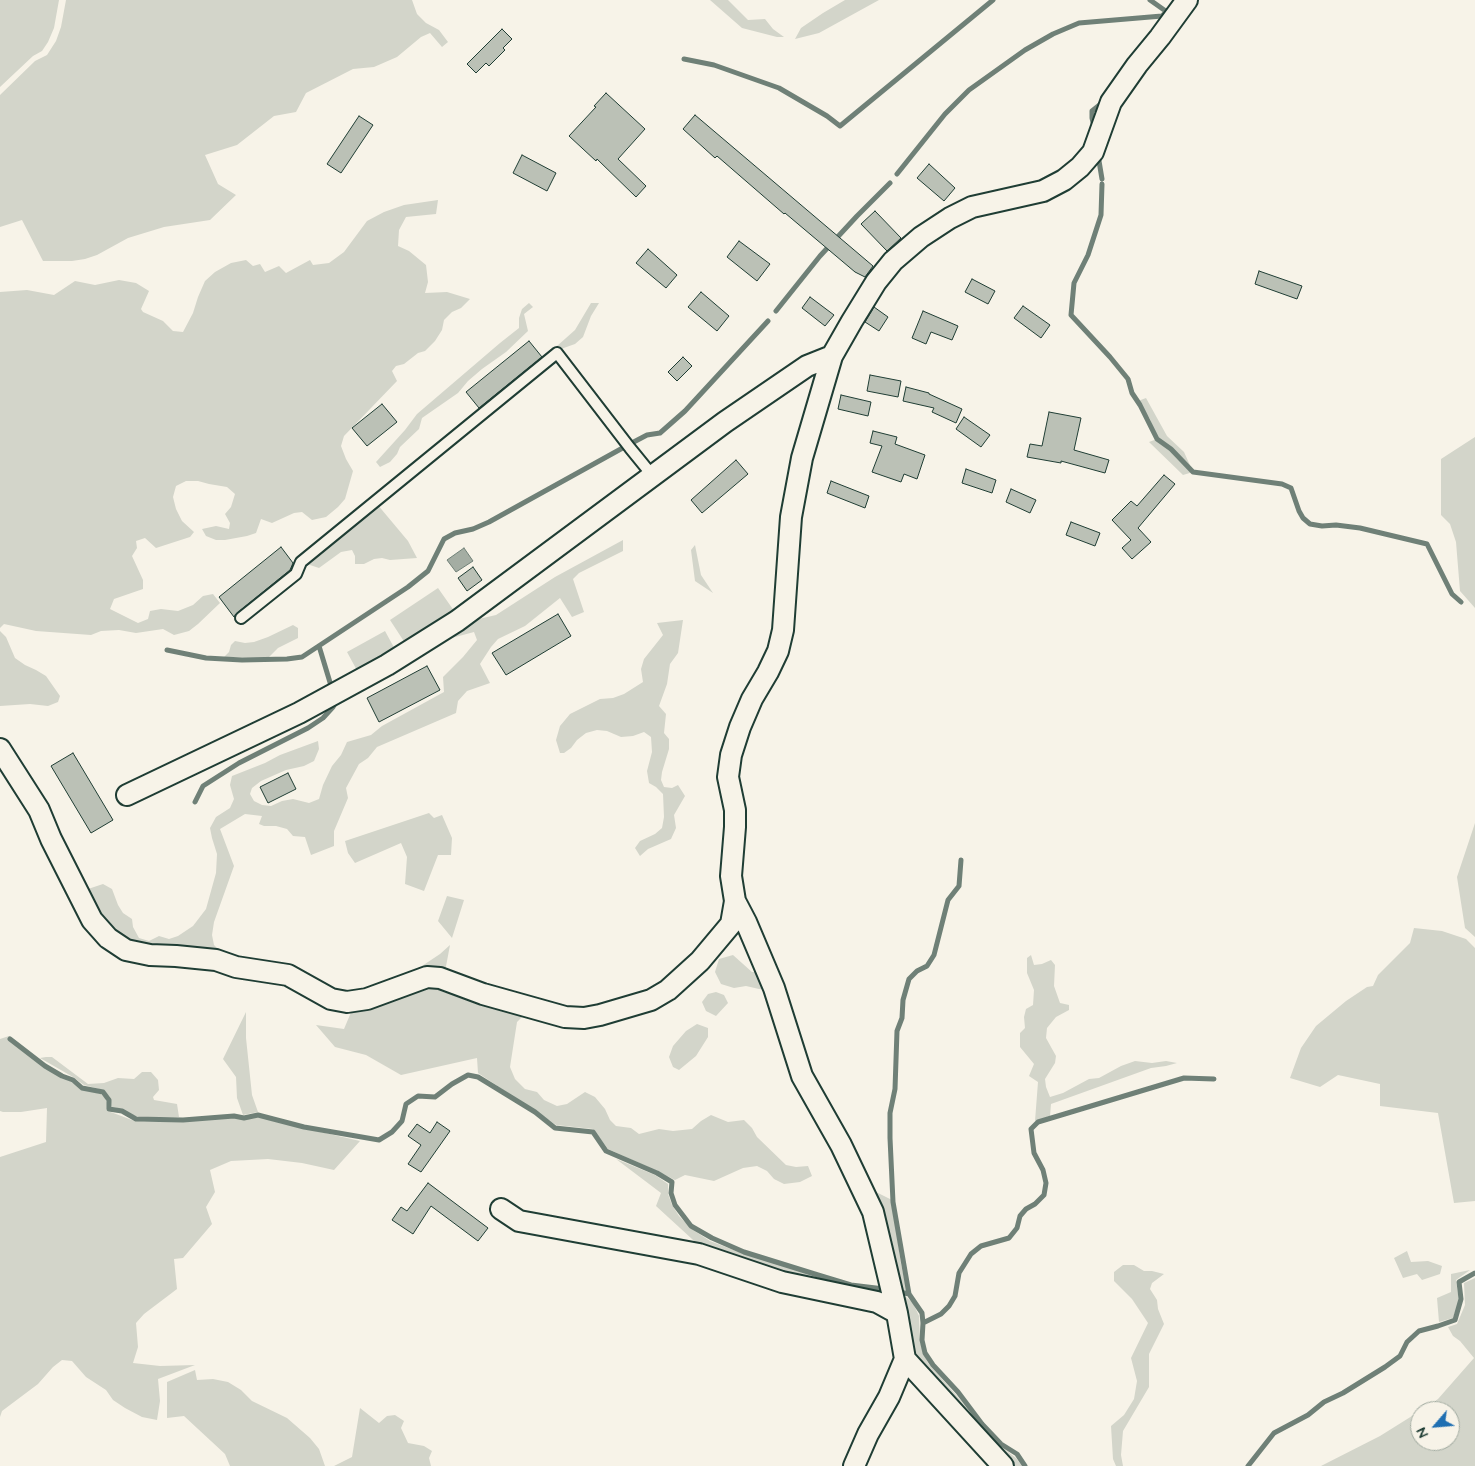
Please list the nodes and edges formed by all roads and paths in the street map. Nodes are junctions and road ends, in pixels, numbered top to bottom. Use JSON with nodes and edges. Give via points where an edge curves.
{"nodes":[{"id":1,"x":1187,"y":0,"type":"edge"},
{"id":2,"x":832,"y":356,"type":"junction"},
{"id":3,"x":652,"y":475,"type":"junction"},
{"id":4,"x":241,"y":618,"type":"dead end"},
{"id":5,"x":0,"y":749,"type":"edge"},
{"id":6,"x":126,"y":796,"type":"dead end"},
{"id":7,"x":735,"y":901,"type":"junction"},
{"id":8,"x":501,"y":1209,"type":"dead end"},
{"id":9,"x":897,"y":1313,"type":"junction"},
{"id":10,"x":905,"y":1359,"type":"junction"},
{"id":11,"x":854,"y":1466,"type":"edge"},
{"id":12,"x":1004,"y":1466,"type":"edge"}],
"edges":[{"from":1,"to":2,"type":"street","via":[[1111,102],[1093,152],[1080,167],[1044,191],[972,207],[921,237],[893,261],[876,282]]},
{"from":2,"to":3,"type":"street","via":[[807,366]]},
{"from":2,"to":7,"type":"street","via":[[802,458],[790,517],[783,630],[778,651],[749,706],[731,755],[728,777],[735,827],[730,876]]},
{"from":3,"to":4,"type":"lane","via":[[557,353],[301,562],[296,574]]},
{"from":3,"to":6,"type":"street","via":[[457,622],[388,665],[299,713]]},
{"from":5,"to":7,"type":"street","via":[[38,810],[92,920],[108,938],[126,950],[150,955],[216,960],[236,968],[288,975],[331,999],[348,1002],[367,1000],[428,978],[440,978],[483,994],[565,1016],[584,1018],[600,1015],[651,1000],[668,990],[700,962],[731,924]]},
{"from":7,"to":9,"type":"street","via":[[774,988],[802,1076],[841,1145],[873,1212]]},
{"from":8,"to":9,"type":"street","via":[[519,1221],[699,1254],[782,1282],[877,1302]]},
{"from":9,"to":10,"type":"street"},
{"from":10,"to":11,"type":"street"},
{"from":10,"to":12,"type":"street"}]}
